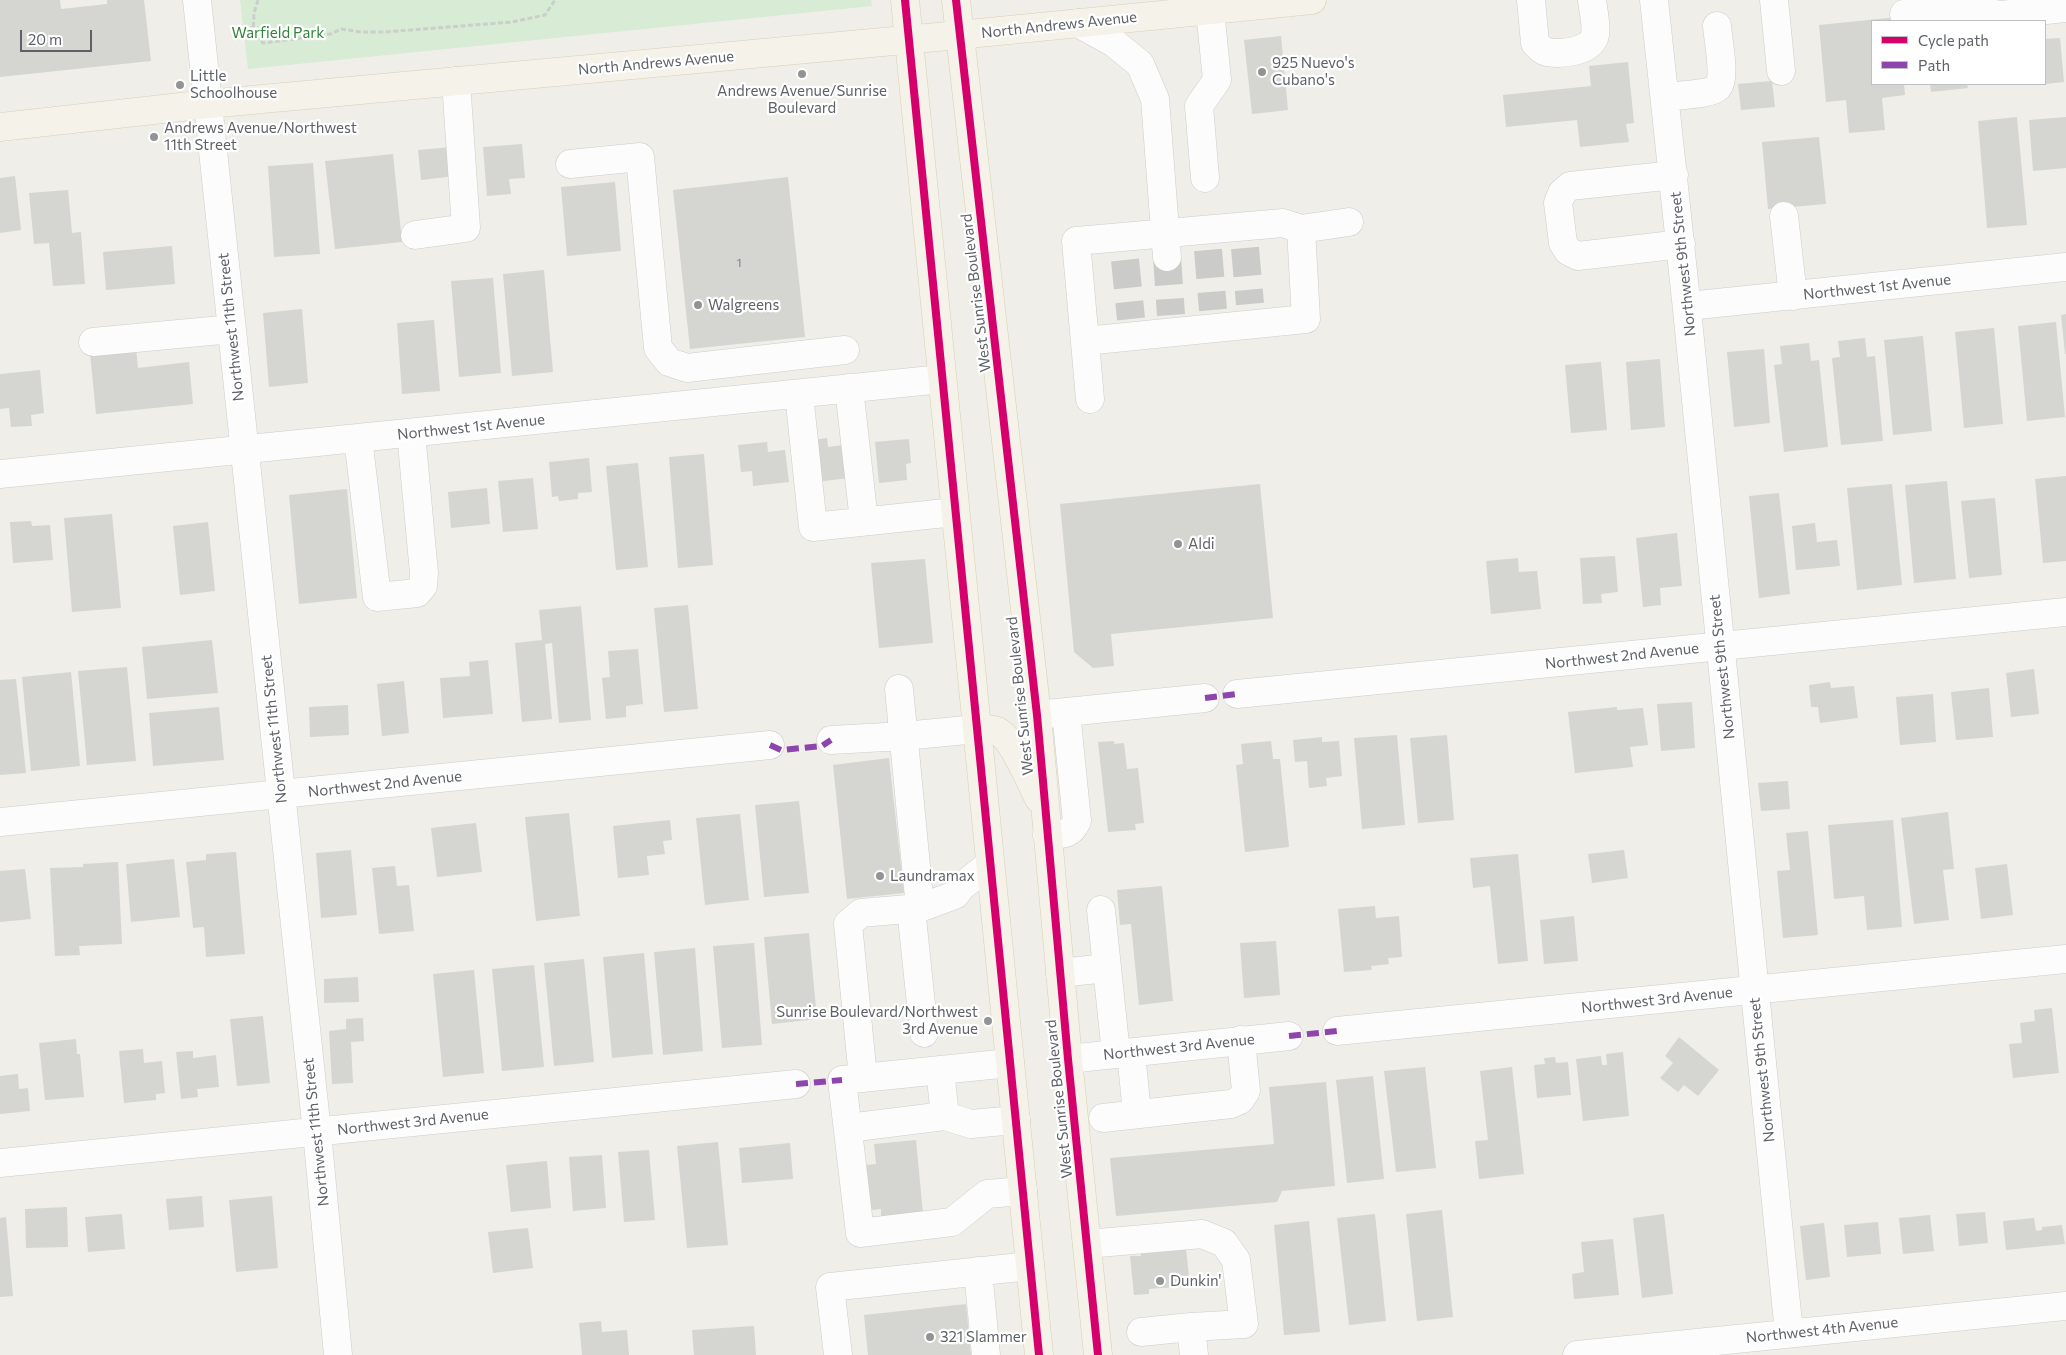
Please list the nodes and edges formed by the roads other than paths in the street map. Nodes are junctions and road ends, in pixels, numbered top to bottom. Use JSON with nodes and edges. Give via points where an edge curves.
{"nodes":[{"id":1,"x":197,"y":0,"type":"edge"},
{"id":2,"x":905,"y":0,"type":"edge"},
{"id":3,"x":956,"y":0,"type":"edge"},
{"id":4,"x":1312,"y":0,"type":"edge"},
{"id":5,"x":1531,"y":0,"type":"edge"},
{"id":6,"x":1592,"y":0,"type":"edge"},
{"id":7,"x":1654,"y":0,"type":"edge"},
{"id":8,"x":1774,"y":0,"type":"edge"},
{"id":9,"x":1276,"y":2,"type":"edge"},
{"id":10,"x":2052,"y":6,"type":"edge"},
{"id":11,"x":1210,"y":10,"type":"junction"},
{"id":12,"x":1904,"y":14,"type":"dead end"},
{"id":13,"x":1078,"y":23,"type":"junction"},
{"id":14,"x":1717,"y":26,"type":"dead end"},
{"id":15,"x":960,"y":35,"type":"junction"},
{"id":16,"x":908,"y":40,"type":"junction"},
{"id":17,"x":1781,"y":71,"type":"dead end"},
{"id":18,"x":456,"y":81,"type":"junction"},
{"id":19,"x":1665,"y":96,"type":"junction"},
{"id":20,"x":208,"y":104,"type":"junction"},
{"id":21,"x":0,"y":127,"type":"edge"},
{"id":22,"x":570,"y":164,"type":"dead end"},
{"id":23,"x":1674,"y":175,"type":"junction"},
{"id":24,"x":1205,"y":178,"type":"dead end"},
{"id":25,"x":1784,"y":216,"type":"dead end"},
{"id":26,"x":1349,"y":222,"type":"dead end"},
{"id":27,"x":1301,"y":229,"type":"junction"},
{"id":28,"x":415,"y":235,"type":"dead end"},
{"id":29,"x":1681,"y":244,"type":"junction"},
{"id":30,"x":1166,"y":245,"type":"junction"},
{"id":31,"x":2066,"y":267,"type":"edge"},
{"id":32,"x":1792,"y":296,"type":"junction"},
{"id":33,"x":1688,"y":306,"type":"junction"},
{"id":34,"x":232,"y":329,"type":"junction"},
{"id":35,"x":1085,"y":341,"type":"junction"},
{"id":36,"x":94,"y":342,"type":"dead end"},
{"id":37,"x":845,"y":350,"type":"dead end"},
{"id":38,"x":942,"y":379,"type":"junction"},
{"id":39,"x":850,"y":388,"type":"junction"},
{"id":40,"x":799,"y":394,"type":"junction"},
{"id":41,"x":1090,"y":398,"type":"dead end"},
{"id":42,"x":411,"y":433,"type":"junction"},
{"id":43,"x":358,"y":438,"type":"junction"},
{"id":44,"x":244,"y":450,"type":"junction"},
{"id":45,"x":0,"y":474,"type":"edge"},
{"id":46,"x":955,"y":512,"type":"junction"},
{"id":47,"x":864,"y":521,"type":"junction"},
{"id":48,"x":2066,"y":612,"type":"edge"},
{"id":49,"x":1720,"y":646,"type":"junction"},
{"id":50,"x":899,"y":689,"type":"dead end"},
{"id":51,"x":1237,"y":694,"type":"dead end"},
{"id":52,"x":1205,"y":698,"type":"dead end"},
{"id":53,"x":1066,"y":712,"type":"junction"},
{"id":54,"x":1037,"y":715,"type":"junction"},
{"id":55,"x":977,"y":729,"type":"junction"},
{"id":56,"x":904,"y":736,"type":"junction"},
{"id":57,"x":831,"y":740,"type":"dead end"},
{"id":58,"x":770,"y":745,"type":"dead end"},
{"id":59,"x":281,"y":795,"type":"junction"},
{"id":60,"x":0,"y":822,"type":"edge"},
{"id":61,"x":1046,"y":823,"type":"junction"},
{"id":62,"x":990,"y":864,"type":"junction"},
{"id":63,"x":916,"y":908,"type":"junction"},
{"id":64,"x":1101,"y":910,"type":"dead end"},
{"id":65,"x":2066,"y":959,"type":"edge"},
{"id":66,"x":1107,"y":968,"type":"junction"},
{"id":67,"x":1060,"y":973,"type":"junction"},
{"id":68,"x":1754,"y":990,"type":"junction"},
{"id":69,"x":1337,"y":1031,"type":"dead end"},
{"id":70,"x":924,"y":1033,"type":"dead end"},
{"id":71,"x":1289,"y":1036,"type":"dead end"},
{"id":72,"x":1241,"y":1040,"type":"junction"},
{"id":73,"x":1124,"y":1054,"type":"junction"},
{"id":74,"x":1068,"y":1059,"type":"junction"},
{"id":75,"x":1010,"y":1063,"type":"junction"},
{"id":76,"x":940,"y":1070,"type":"junction"},
{"id":77,"x":853,"y":1079,"type":"junction"},
{"id":78,"x":796,"y":1084,"type":"dead end"},
{"id":79,"x":1137,"y":1113,"type":"junction"},
{"id":80,"x":946,"y":1116,"type":"junction"},
{"id":81,"x":1103,"y":1118,"type":"dead end"},
{"id":82,"x":1016,"y":1120,"type":"junction"},
{"id":83,"x":848,"y":1128,"type":"junction"},
{"id":84,"x":316,"y":1132,"type":"junction"},
{"id":85,"x":0,"y":1163,"type":"edge"},
{"id":86,"x":1022,"y":1191,"type":"junction"},
{"id":87,"x":1087,"y":1244,"type":"junction"},
{"id":88,"x":1030,"y":1266,"type":"junction"},
{"id":89,"x":978,"y":1271,"type":"junction"},
{"id":90,"x":2066,"y":1306,"type":"edge"},
{"id":91,"x":1191,"y":1327,"type":"junction"},
{"id":92,"x":1140,"y":1332,"type":"dead end"},
{"id":93,"x":1789,"y":1334,"type":"junction"},
{"id":94,"x":338,"y":1355,"type":"edge"},
{"id":95,"x":838,"y":1355,"type":"edge"},
{"id":96,"x":986,"y":1355,"type":"edge"},
{"id":97,"x":1039,"y":1355,"type":"edge"},
{"id":98,"x":1098,"y":1355,"type":"edge"},
{"id":99,"x":1194,"y":1355,"type":"edge"},
{"id":100,"x":1577,"y":1355,"type":"edge"}],
"edges":[{"from":1,"to":20,"type":"street","name":"Northwest 11th Street"},
{"from":2,"to":16,"type":"main road"},
{"from":3,"to":15,"type":"main road","name":"West Sunrise Boulevard"},
{"from":4,"to":9,"type":"main road","name":"North Andrews Avenue"},
{"from":5,"to":6,"type":"street","via":[[1535,43],[1552,53],[1584,49],[1591,44],[1595,36]]},
{"from":7,"to":19,"type":"street","name":"Northwest 9th Street"},
{"from":8,"to":17,"type":"street"},
{"from":9,"to":11,"type":"main road","name":"North Andrews Avenue"},
{"from":10,"to":12,"type":"street","via":[[2001,15],[1960,8]]},
{"from":11,"to":13,"type":"main road","name":"North Andrews Avenue"},
{"from":11,"to":24,"type":"street","via":[[1217,80],[1199,106]]},
{"from":13,"to":15,"type":"main road","name":"North Andrews Avenue"},
{"from":13,"to":30,"type":"street","via":[[1114,43],[1140,64],[1155,99]]},
{"from":14,"to":19,"type":"street","via":[[1722,79],[1718,87],[1710,91]]},
{"from":15,"to":16,"type":"main road","name":"North Andrews Avenue"},
{"from":15,"to":54,"type":"main road","name":"West Sunrise Boulevard"},
{"from":16,"to":18,"type":"main road","name":"North Andrews Avenue"},
{"from":16,"to":38,"type":"main road"},
{"from":18,"to":20,"type":"main road","name":"North Andrews Avenue"},
{"from":18,"to":28,"type":"street","via":[[466,228]]},
{"from":19,"to":23,"type":"street","name":"Northwest 9th Street"},
{"from":20,"to":21,"type":"main road","name":"North Andrews Avenue"},
{"from":20,"to":34,"type":"street","name":"Northwest 11th Street"},
{"from":22,"to":37,"type":"street","via":[[640,157],[658,348],[668,362],[688,368]]},
{"from":23,"to":29,"type":"street","name":"Northwest 9th Street"},
{"from":23,"to":29,"type":"street","via":[[1570,186],[1558,203],[1563,243],[1568,252],[1578,256]]},
{"from":25,"to":32,"type":"street"},
{"from":26,"to":27,"type":"street"},
{"from":27,"to":30,"type":"street","via":[[1283,223],[1243,237]]},
{"from":27,"to":35,"type":"street","via":[[1306,319],[1251,314],[1131,328]]},
{"from":29,"to":33,"type":"street","name":"Northwest 9th Street"},
{"from":30,"to":35,"type":"street","via":[[1124,248],[1076,241]]},
{"from":31,"to":32,"type":"street","name":"Northwest 1st Avenue"},
{"from":32,"to":33,"type":"street","name":"Northwest 1st Avenue"},
{"from":33,"to":49,"type":"street","name":"Northwest 9th Street"},
{"from":34,"to":36,"type":"street"},
{"from":34,"to":44,"type":"street","name":"Northwest 11th Street"},
{"from":35,"to":41,"type":"street"},
{"from":38,"to":39,"type":"street","name":"Northwest 1st Avenue"},
{"from":38,"to":46,"type":"main road"},
{"from":39,"to":40,"type":"street","name":"Northwest 1st Avenue"},
{"from":39,"to":47,"type":"street"},
{"from":40,"to":42,"type":"street","name":"Northwest 1st Avenue"},
{"from":40,"to":47,"type":"street","via":[[813,527]]},
{"from":42,"to":43,"type":"street","name":"Northwest 1st Avenue"},
{"from":42,"to":43,"type":"street","via":[[423,586],[417,593],[377,597]]},
{"from":43,"to":44,"type":"street","name":"Northwest 1st Avenue"},
{"from":44,"to":45,"type":"street","name":"Northwest 1st Avenue"},
{"from":44,"to":59,"type":"street","name":"Northwest 11th Street"},
{"from":46,"to":47,"type":"street"},
{"from":46,"to":55,"type":"main road"},
{"from":48,"to":49,"type":"street","name":"Northwest 2nd Avenue"},
{"from":49,"to":51,"type":"street","name":"Northwest 2nd Avenue"},
{"from":49,"to":68,"type":"street","name":"Northwest 9th Street"},
{"from":50,"to":56,"type":"street"},
{"from":52,"to":53,"type":"street"},
{"from":53,"to":54,"type":"street"},
{"from":53,"to":61,"type":"street","via":[[1077,821],[1066,833]]},
{"from":54,"to":61,"type":"main road","name":"West Sunrise Boulevard"},
{"from":55,"to":56,"type":"street"},
{"from":55,"to":61,"type":"main road","via":[[995,729],[1003,734]]},
{"from":55,"to":62,"type":"main road"},
{"from":56,"to":57,"type":"street"},
{"from":56,"to":63,"type":"street"},
{"from":58,"to":59,"type":"street","name":"Northwest 2nd Avenue"},
{"from":59,"to":60,"type":"street","name":"Northwest 2nd Avenue"},
{"from":59,"to":84,"type":"street","name":"Northwest 11th Street"},
{"from":61,"to":67,"type":"main road","name":"West Sunrise Boulevard"},
{"from":62,"to":63,"type":"street","via":[[955,895]]},
{"from":62,"to":75,"type":"main road"},
{"from":63,"to":70,"type":"street"},
{"from":63,"to":77,"type":"street","via":[[861,913],[848,924]]},
{"from":64,"to":66,"type":"street"},
{"from":65,"to":68,"type":"street","name":"Northwest 3rd Avenue"},
{"from":66,"to":67,"type":"street"},
{"from":66,"to":73,"type":"street"},
{"from":67,"to":74,"type":"main road","name":"West Sunrise Boulevard"},
{"from":68,"to":69,"type":"street","name":"Northwest 3rd Avenue"},
{"from":68,"to":93,"type":"street","name":"Northwest 9th Street"},
{"from":71,"to":72,"type":"street","name":"Northwest 3rd Avenue"},
{"from":72,"to":73,"type":"street","name":"Northwest 3rd Avenue"},
{"from":72,"to":79,"type":"street","via":[[1246,1091],[1240,1100],[1231,1104]]},
{"from":73,"to":74,"type":"street","name":"Northwest 3rd Avenue"},
{"from":73,"to":79,"type":"street"},
{"from":74,"to":87,"type":"main road","name":"West Sunrise Boulevard"},
{"from":75,"to":76,"type":"street"},
{"from":75,"to":82,"type":"main road"},
{"from":76,"to":77,"type":"street"},
{"from":76,"to":80,"type":"street"},
{"from":77,"to":83,"type":"street"},
{"from":78,"to":84,"type":"street","name":"Northwest 3rd Avenue"},
{"from":79,"to":81,"type":"street"},
{"from":80,"to":82,"type":"street","via":[[972,1124]]},
{"from":80,"to":83,"type":"street"},
{"from":82,"to":86,"type":"main road"},
{"from":83,"to":86,"type":"street","via":[[860,1233],[952,1222],[987,1194]]},
{"from":84,"to":85,"type":"street","name":"Northwest 3rd Avenue"},
{"from":84,"to":94,"type":"street","name":"Northwest 11th Street"},
{"from":86,"to":88,"type":"main road"},
{"from":87,"to":91,"type":"street","via":[[1202,1234],[1224,1243],[1236,1260],[1244,1324]]},
{"from":87,"to":98,"type":"main road","name":"West Sunrise Boulevard"},
{"from":88,"to":89,"type":"street"},
{"from":88,"to":97,"type":"main road"},
{"from":89,"to":95,"type":"street","via":[[830,1287]]},
{"from":89,"to":96,"type":"street"},
{"from":90,"to":93,"type":"street","name":"Northwest 4th Avenue"},
{"from":91,"to":92,"type":"street"},
{"from":91,"to":99,"type":"street"},
{"from":93,"to":100,"type":"street","name":"Northwest 4th Avenue"}]}
